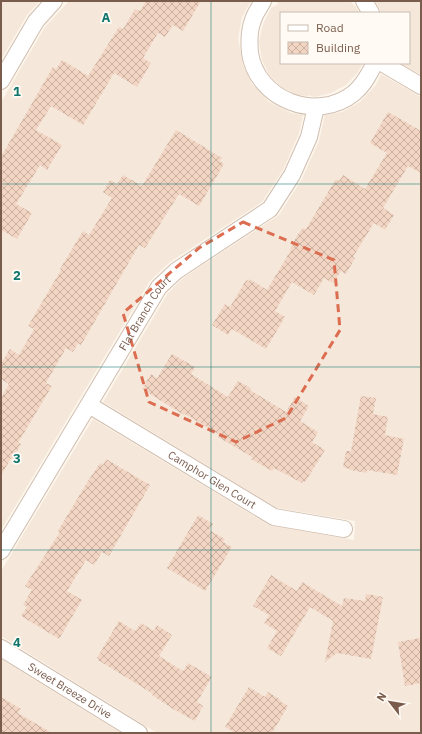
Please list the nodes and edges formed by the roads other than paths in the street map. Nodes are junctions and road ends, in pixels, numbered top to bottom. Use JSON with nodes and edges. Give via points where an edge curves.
{"nodes":[{"id":1,"x":54,"y":1,"type":"edge"},
{"id":2,"x":263,"y":1,"type":"edge"},
{"id":3,"x":364,"y":1,"type":"edge"},
{"id":4,"x":370,"y":12,"type":"edge"},
{"id":5,"x":374,"y":64,"type":"edge"},
{"id":6,"x":384,"y":64,"type":"edge"},
{"id":7,"x":1,"y":81,"type":"edge"},
{"id":8,"x":421,"y":86,"type":"edge"},
{"id":9,"x":316,"y":107,"type":"junction"},
{"id":10,"x":89,"y":405,"type":"junction"},
{"id":11,"x":344,"y":529,"type":"dead end"},
{"id":12,"x":1,"y":551,"type":"edge"},
{"id":13,"x":1,"y":648,"type":"edge"},
{"id":14,"x":139,"y":733,"type":"edge"}],
"edges":[{"from":1,"to":7,"type":"street","via":[[36,21]]},
{"from":2,"to":9,"type":"street","via":[[253,20],[249,41],[252,62],[261,80],[276,95],[295,104]]},
{"from":3,"to":4,"type":"street"},
{"from":5,"to":9,"type":"street","via":[[368,78],[354,93],[336,103]]},
{"from":6,"to":8,"type":"street"},
{"from":9,"to":10,"type":"street","name":"Flat Branch Court","via":[[309,136],[292,175],[270,209],[176,270],[159,287]]},
{"from":10,"to":11,"type":"street","name":"Camphor Glen Court","via":[[274,517]]},
{"from":10,"to":12,"type":"street","name":"Flat Branch Court"},
{"from":13,"to":14,"type":"street","name":"Sweet Breeze Drive"}]}
